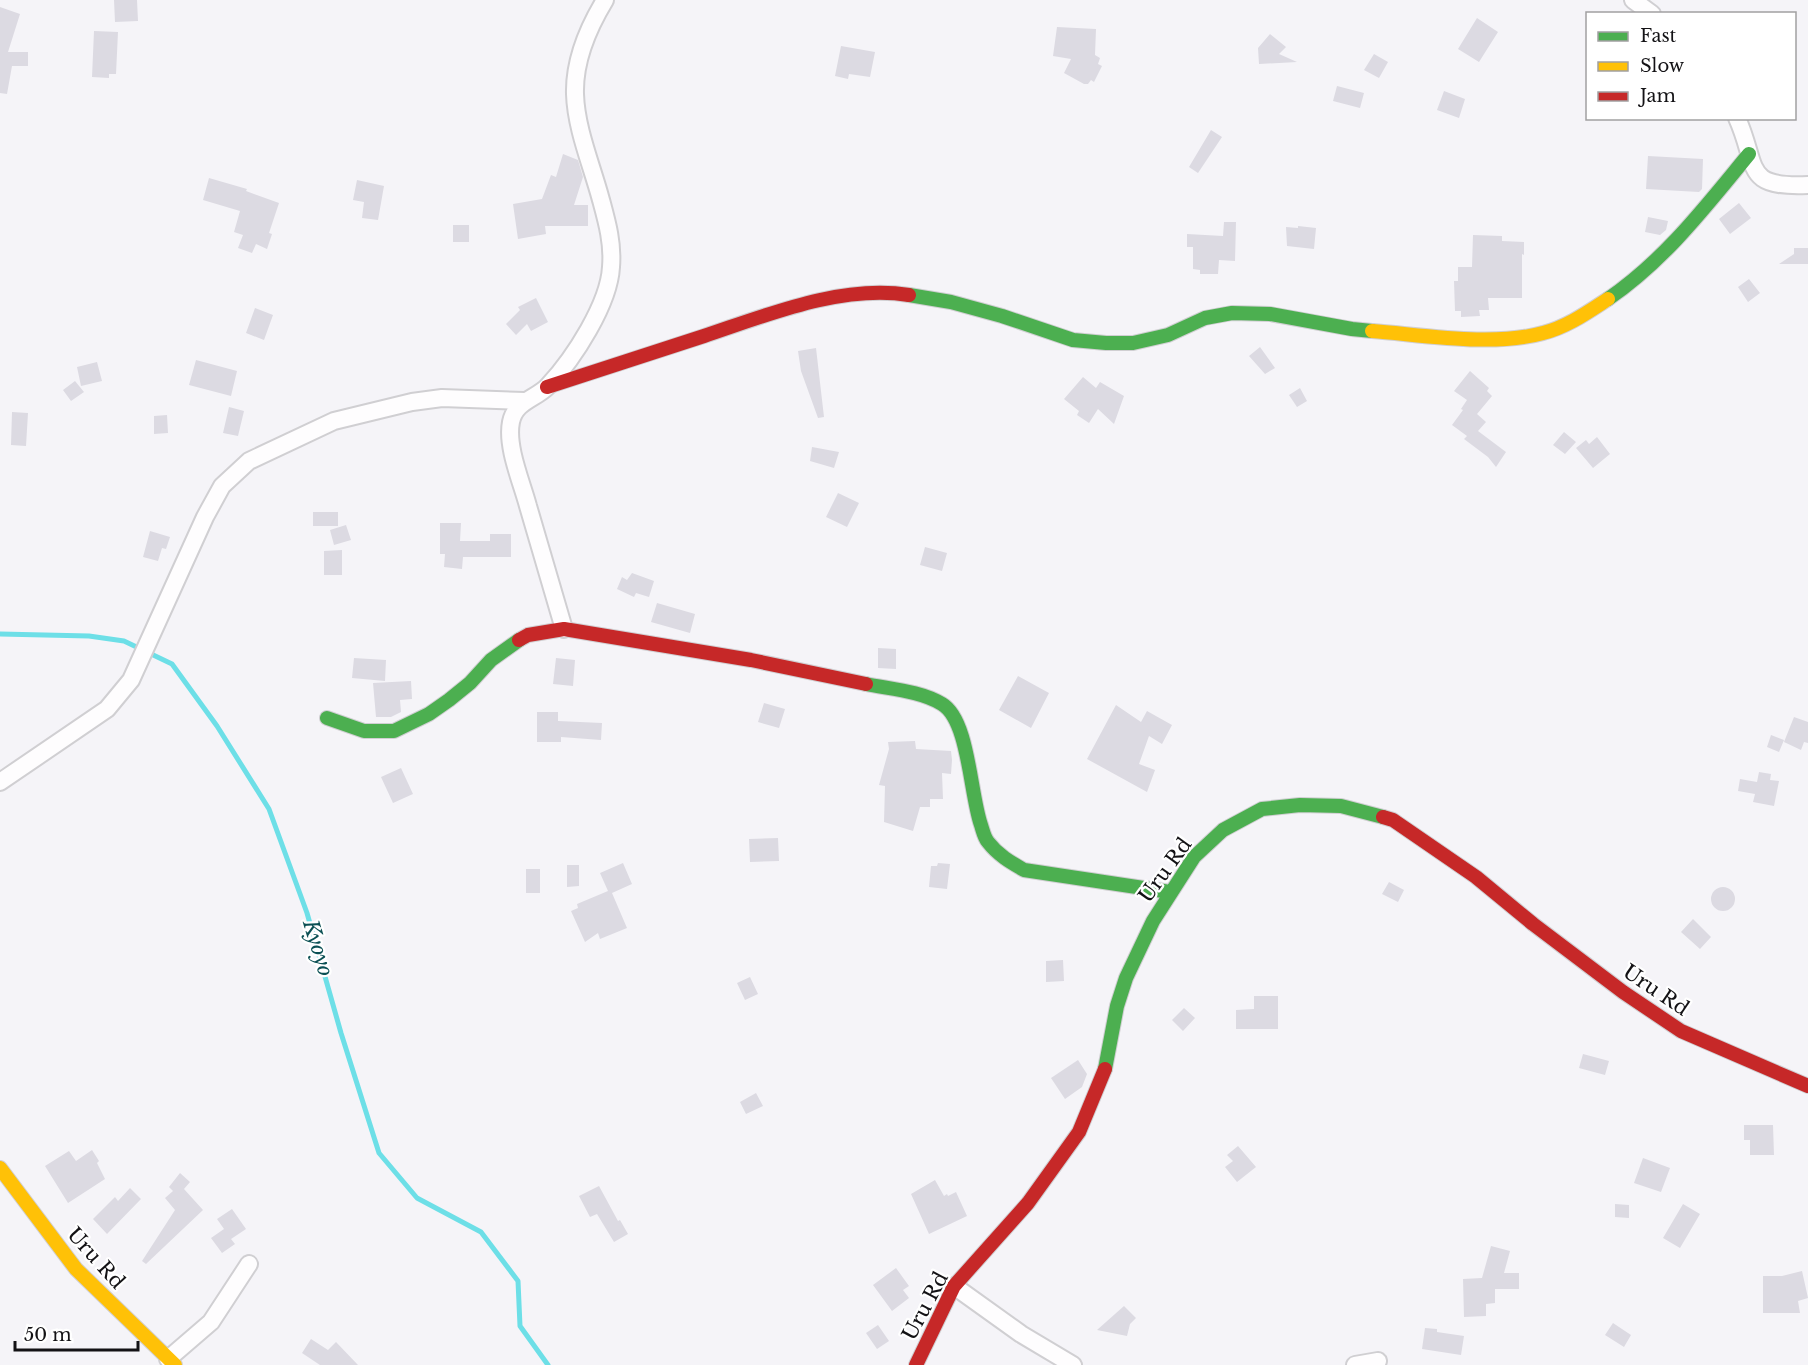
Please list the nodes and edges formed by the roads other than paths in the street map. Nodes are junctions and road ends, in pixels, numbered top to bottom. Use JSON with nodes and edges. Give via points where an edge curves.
{"nodes":[{"id":1,"x":605,"y":0,"type":"edge"},
{"id":2,"x":1633,"y":0,"type":"edge"},
{"id":3,"x":1649,"y":12,"type":"edge"},
{"id":4,"x":1738,"y":120,"type":"edge"},
{"id":5,"x":1749,"y":154,"type":"junction"},
{"id":6,"x":1808,"y":185,"type":"edge"},
{"id":7,"x":547,"y":387,"type":"junction"},
{"id":8,"x":524,"y":401,"type":"junction"},
{"id":9,"x":564,"y":628,"type":"junction"},
{"id":10,"x":327,"y":718,"type":"dead end"},
{"id":11,"x":0,"y":783,"type":"edge"},
{"id":12,"x":1170,"y":892,"type":"junction"},
{"id":13,"x":1808,"y":1086,"type":"edge"},
{"id":14,"x":0,"y":1168,"type":"edge"},
{"id":15,"x":249,"y":1264,"type":"dead end"},
{"id":16,"x":954,"y":1286,"type":"junction"},
{"id":17,"x":1378,"y":1361,"type":"dead end"},
{"id":18,"x":171,"y":1362,"type":"edge"},
{"id":19,"x":916,"y":1365,"type":"edge"},
{"id":20,"x":1073,"y":1365,"type":"edge"},
{"id":21,"x":1355,"y":1365,"type":"edge"}],
"edges":[{"from":1,"to":7,"type":"street","via":[[586,34],[575,94],[610,234],[611,268],[604,297],[587,330]]},
{"from":2,"to":3,"type":"street"},
{"from":4,"to":5,"type":"street"},
{"from":5,"to":6,"type":"street","via":[[1766,182]]},
{"from":5,"to":7,"type":"street","via":[[1690,226],[1634,281],[1583,316],[1543,333],[1466,339],[1352,329],[1270,314],[1232,314],[1205,318],[1168,335],[1133,343],[1106,343],[1073,340],[951,302],[896,292],[858,292],[755,319]]},
{"from":7,"to":8,"type":"street"},
{"from":8,"to":9,"type":"street","via":[[511,423],[514,456]]},
{"from":8,"to":11,"type":"street","via":[[442,398],[412,402],[334,422],[249,460],[222,486],[205,517],[131,680],[107,709]]},
{"from":9,"to":10,"type":"street","via":[[528,635],[510,645],[449,700],[394,731],[363,731]]},
{"from":9,"to":12,"type":"street","via":[[751,660],[924,696],[943,704],[954,714],[960,728],[975,809],[986,840],[1005,860],[1024,870]]},
{"from":12,"to":13,"type":"street","name":"Uru Rd","via":[[1194,857],[1223,830],[1262,809],[1341,806],[1393,820],[1681,1031]]},
{"from":12,"to":16,"type":"street","name":"Uru Rd","via":[[1126,978],[1105,1069],[1079,1131],[1028,1203]]},
{"from":14,"to":18,"type":"street","name":"Uru Rd","via":[[76,1269]]},
{"from":15,"to":18,"type":"street","via":[[211,1322]]},
{"from":16,"to":19,"type":"street","name":"Uru Rd"},
{"from":16,"to":20,"type":"street"},
{"from":17,"to":21,"type":"street"}]}
